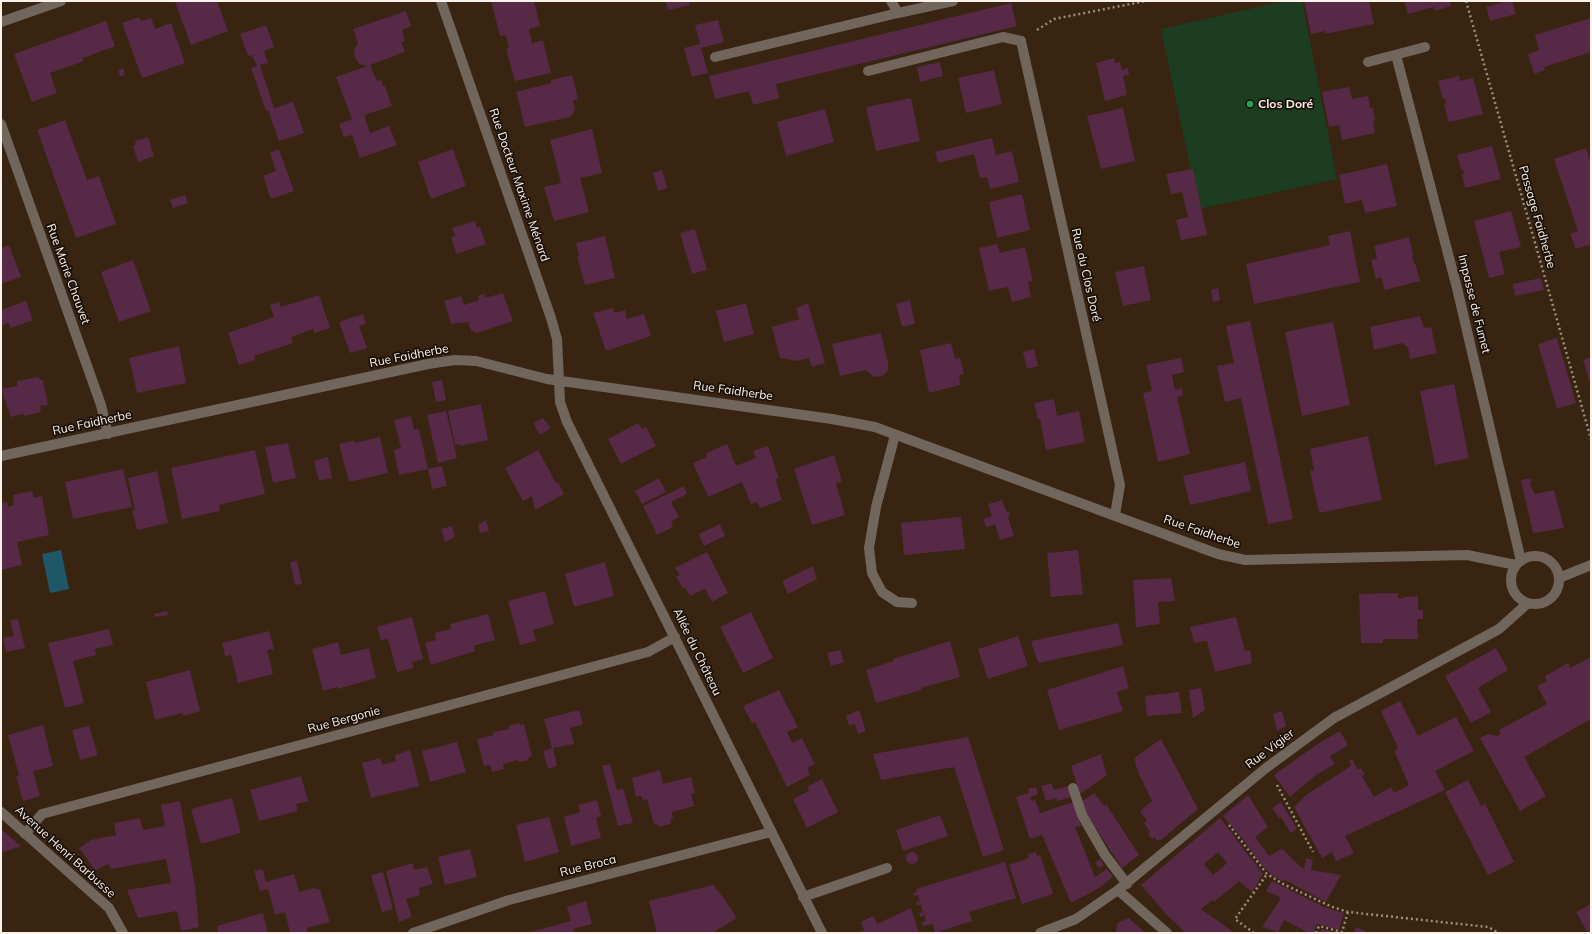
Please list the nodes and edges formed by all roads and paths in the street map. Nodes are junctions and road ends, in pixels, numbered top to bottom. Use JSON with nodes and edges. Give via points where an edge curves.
{"nodes":[{"id":1,"x":61,"y":1,"type":"edge"},
{"id":2,"x":441,"y":1,"type":"edge"},
{"id":3,"x":891,"y":1,"type":"edge"},
{"id":4,"x":953,"y":1,"type":"edge"},
{"id":5,"x":1146,"y":1,"type":"edge"},
{"id":6,"x":1466,"y":1,"type":"edge"},
{"id":7,"x":898,"y":13,"type":"junction"},
{"id":8,"x":1,"y":22,"type":"edge"},
{"id":9,"x":1021,"y":41,"type":"junction"},
{"id":10,"x":1425,"y":47,"type":"dead end"},
{"id":11,"x":1396,"y":55,"type":"junction"},
{"id":12,"x":715,"y":57,"type":"dead end"},
{"id":13,"x":1368,"y":62,"type":"dead end"},
{"id":14,"x":868,"y":71,"type":"dead end"},
{"id":15,"x":1,"y":124,"type":"edge"},
{"id":16,"x":558,"y":380,"type":"junction"},
{"id":17,"x":108,"y":434,"type":"junction"},
{"id":18,"x":895,"y":435,"type":"junction"},
{"id":19,"x":1591,"y":439,"type":"edge"},
{"id":20,"x":1,"y":456,"type":"edge"},
{"id":21,"x":1115,"y":515,"type":"junction"},
{"id":22,"x":1519,"y":563,"type":"junction"},
{"id":23,"x":1591,"y":566,"type":"edge"},
{"id":24,"x":1559,"y":578,"type":"junction"},
{"id":25,"x":912,"y":603,"type":"dead end"},
{"id":26,"x":1528,"y":603,"type":"junction"},
{"id":27,"x":675,"y":637,"type":"junction"},
{"id":28,"x":1266,"y":768,"type":"junction"},
{"id":29,"x":1073,"y":788,"type":"dead end"},
{"id":30,"x":1216,"y":809,"type":"junction"},
{"id":31,"x":1,"y":812,"type":"edge"},
{"id":32,"x":771,"y":832,"type":"junction"},
{"id":33,"x":25,"y":834,"type":"junction"},
{"id":34,"x":1313,"y":852,"type":"dead end"},
{"id":35,"x":887,"y":868,"type":"dead end"},
{"id":36,"x":1267,"y":874,"type":"junction"},
{"id":37,"x":1127,"y":884,"type":"junction"},
{"id":38,"x":1118,"y":890,"type":"junction"},
{"id":39,"x":803,"y":897,"type":"junction"},
{"id":40,"x":1348,"y":912,"type":"junction"},
{"id":41,"x":123,"y":933,"type":"edge"},
{"id":42,"x":413,"y":933,"type":"edge"},
{"id":43,"x":822,"y":933,"type":"edge"},
{"id":44,"x":1040,"y":933,"type":"edge"},
{"id":45,"x":1167,"y":933,"type":"edge"},
{"id":46,"x":1254,"y":933,"type":"edge"},
{"id":47,"x":1316,"y":933,"type":"edge"},
{"id":48,"x":1499,"y":933,"type":"edge"}],
"edges":[{"from":1,"to":8,"type":"street"},
{"from":2,"to":16,"type":"street","name":"Rue Docteur Maxime Ménard","via":[[551,318],[557,339]]},
{"from":3,"to":7,"type":"street"},
{"from":4,"to":7,"type":"street"},
{"from":5,"to":9,"type":"path","via":[[1054,18]]},
{"from":6,"to":19,"type":"path","name":"Passage Faidherbe"},
{"from":7,"to":12,"type":"street"},
{"from":9,"to":14,"type":"street","via":[[1003,37]]},
{"from":9,"to":21,"type":"street","name":"Rue du Clos Doré","via":[[1120,485]]},
{"from":10,"to":11,"type":"street"},
{"from":11,"to":13,"type":"street"},
{"from":11,"to":22,"type":"street","name":"Impasse de Fumet","via":[[1457,288]]},
{"from":15,"to":17,"type":"street","name":"Rue Marie Chauvet","via":[[101,405]]},
{"from":16,"to":17,"type":"street","name":"Rue Faidherbe","via":[[476,361],[455,360]]},
{"from":16,"to":18,"type":"street","name":"Rue Faidherbe","via":[[850,422],[875,427]]},
{"from":16,"to":27,"type":"street","name":"Allée du Château","via":[[560,402],[567,422]]},
{"from":17,"to":20,"type":"street","name":"Rue Faidherbe"},
{"from":18,"to":21,"type":"street","name":"Rue Faidherbe"},
{"from":18,"to":25,"type":"street","via":[[876,507],[869,548],[872,573],[882,592],[897,602]]},
{"from":21,"to":22,"type":"street","name":"Rue Faidherbe","via":[[1218,554],[1245,560],[1467,555]]},
{"from":22,"to":24,"type":"street","via":[[1535,556],[1542,557],[1554,565]]},
{"from":22,"to":26,"type":"street","via":[[1513,572],[1512,587],[1516,594]]},
{"from":23,"to":24,"type":"street"},
{"from":24,"to":26,"type":"street","via":[[1556,593],[1550,599]]},
{"from":26,"to":28,"type":"street","name":"Rue Vigier","via":[[1499,629],[1334,718]]},
{"from":27,"to":32,"type":"street","name":"Allée du Château"},
{"from":27,"to":33,"type":"street","name":"Rue Bergonie","via":[[648,652],[42,814]]},
{"from":28,"to":30,"type":"street","name":"Rue Vigier"},
{"from":28,"to":34,"type":"path"},
{"from":29,"to":37,"type":"street","via":[[1082,815],[1105,855]]},
{"from":30,"to":36,"type":"path"},
{"from":30,"to":37,"type":"street","name":"Rue Vigier"},
{"from":31,"to":33,"type":"street","name":"Avenue Henri Barbusse"},
{"from":32,"to":39,"type":"street","name":"Allée du Château"},
{"from":32,"to":42,"type":"street","name":"Rue Broca","via":[[509,900]]},
{"from":33,"to":41,"type":"street","name":"Avenue Henri Barbusse","via":[[109,908]]},
{"from":35,"to":39,"type":"street"},
{"from":36,"to":40,"type":"path","via":[[1283,884]]},
{"from":36,"to":46,"type":"path","via":[[1235,919]]},
{"from":37,"to":38,"type":"street","name":"Rue Vigier"},
{"from":38,"to":44,"type":"street","name":"Rue Vigier","via":[[1076,919]]},
{"from":38,"to":45,"type":"street"},
{"from":39,"to":43,"type":"street","name":"Allée du Château"},
{"from":40,"to":47,"type":"path","via":[[1342,932],[1319,926]]},
{"from":40,"to":48,"type":"path","via":[[1488,927]]}]}
